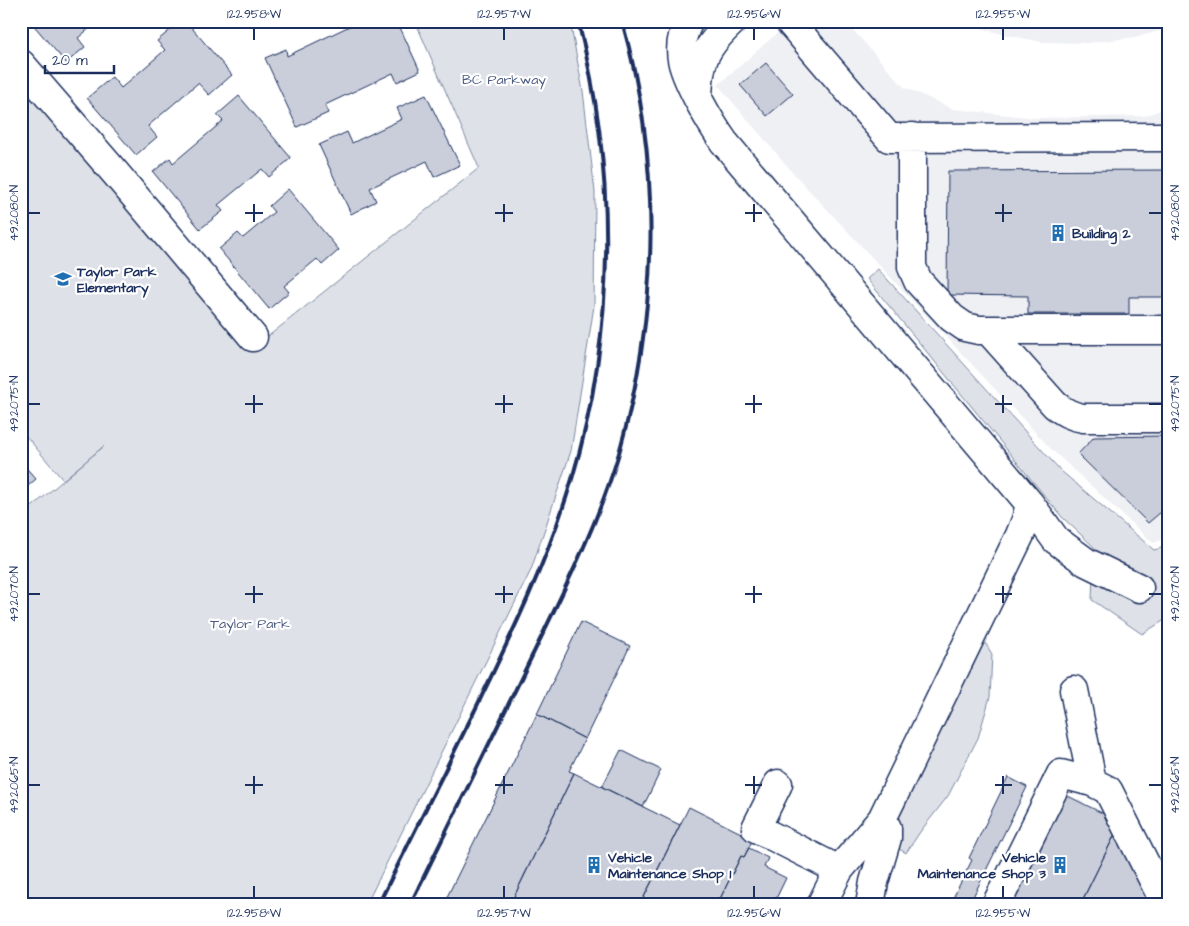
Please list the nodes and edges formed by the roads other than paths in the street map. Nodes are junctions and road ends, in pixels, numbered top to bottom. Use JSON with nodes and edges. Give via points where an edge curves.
{"nodes":[{"id":1,"x":689,"y":21,"type":"edge"},
{"id":2,"x":733,"y":21,"type":"edge"},
{"id":3,"x":789,"y":21,"type":"edge"},
{"id":4,"x":21,"y":64,"type":"edge"},
{"id":5,"x":698,"y":99,"type":"junction"},
{"id":6,"x":912,"y":137,"type":"junction"},
{"id":7,"x":1168,"y":137,"type":"edge"},
{"id":8,"x":988,"y":330,"type":"junction"},
{"id":9,"x":1168,"y":330,"type":"edge"},
{"id":10,"x":253,"y":337,"type":"dead end"},
{"id":11,"x":1168,"y":418,"type":"edge"},
{"id":12,"x":1030,"y":504,"type":"junction"},
{"id":13,"x":1139,"y":588,"type":"dead end"},
{"id":14,"x":1074,"y":690,"type":"dead end"},
{"id":15,"x":1092,"y":782,"type":"junction"},
{"id":16,"x":778,"y":784,"type":"dead end"},
{"id":17,"x":882,"y":818,"type":"junction"},
{"id":18,"x":838,"y":870,"type":"junction"},
{"id":19,"x":821,"y":905,"type":"edge"},
{"id":20,"x":870,"y":905,"type":"edge"},
{"id":21,"x":996,"y":905,"type":"edge"},
{"id":22,"x":1166,"y":905,"type":"edge"}],
"edges":[{"from":1,"to":5,"type":"lane","via":[[681,42],[682,58]]},
{"from":2,"to":5,"type":"lane","via":[[704,56]]},
{"from":3,"to":6,"type":"lane","via":[[889,138]]},
{"from":4,"to":10,"type":"lane"},
{"from":5,"to":12,"type":"lane","via":[[724,142]]},
{"from":6,"to":7,"type":"lane"},
{"from":6,"to":8,"type":"lane","via":[[914,272],[918,282],[952,318],[965,327]]},
{"from":8,"to":9,"type":"lane"},
{"from":8,"to":11,"type":"lane","via":[[1055,405],[1072,416]]},
{"from":12,"to":13,"type":"lane","via":[[1056,540],[1086,562]]},
{"from":12,"to":17,"type":"lane","via":[[1020,535]]},
{"from":14,"to":15,"type":"lane"},
{"from":15,"to":21,"type":"lane","via":[[1061,774]]},
{"from":15,"to":22,"type":"lane","via":[[1108,790]]},
{"from":16,"to":18,"type":"lane","via":[[756,828]]},
{"from":17,"to":18,"type":"lane"},
{"from":17,"to":20,"type":"lane","via":[[887,838]]},
{"from":18,"to":19,"type":"lane"}]}
